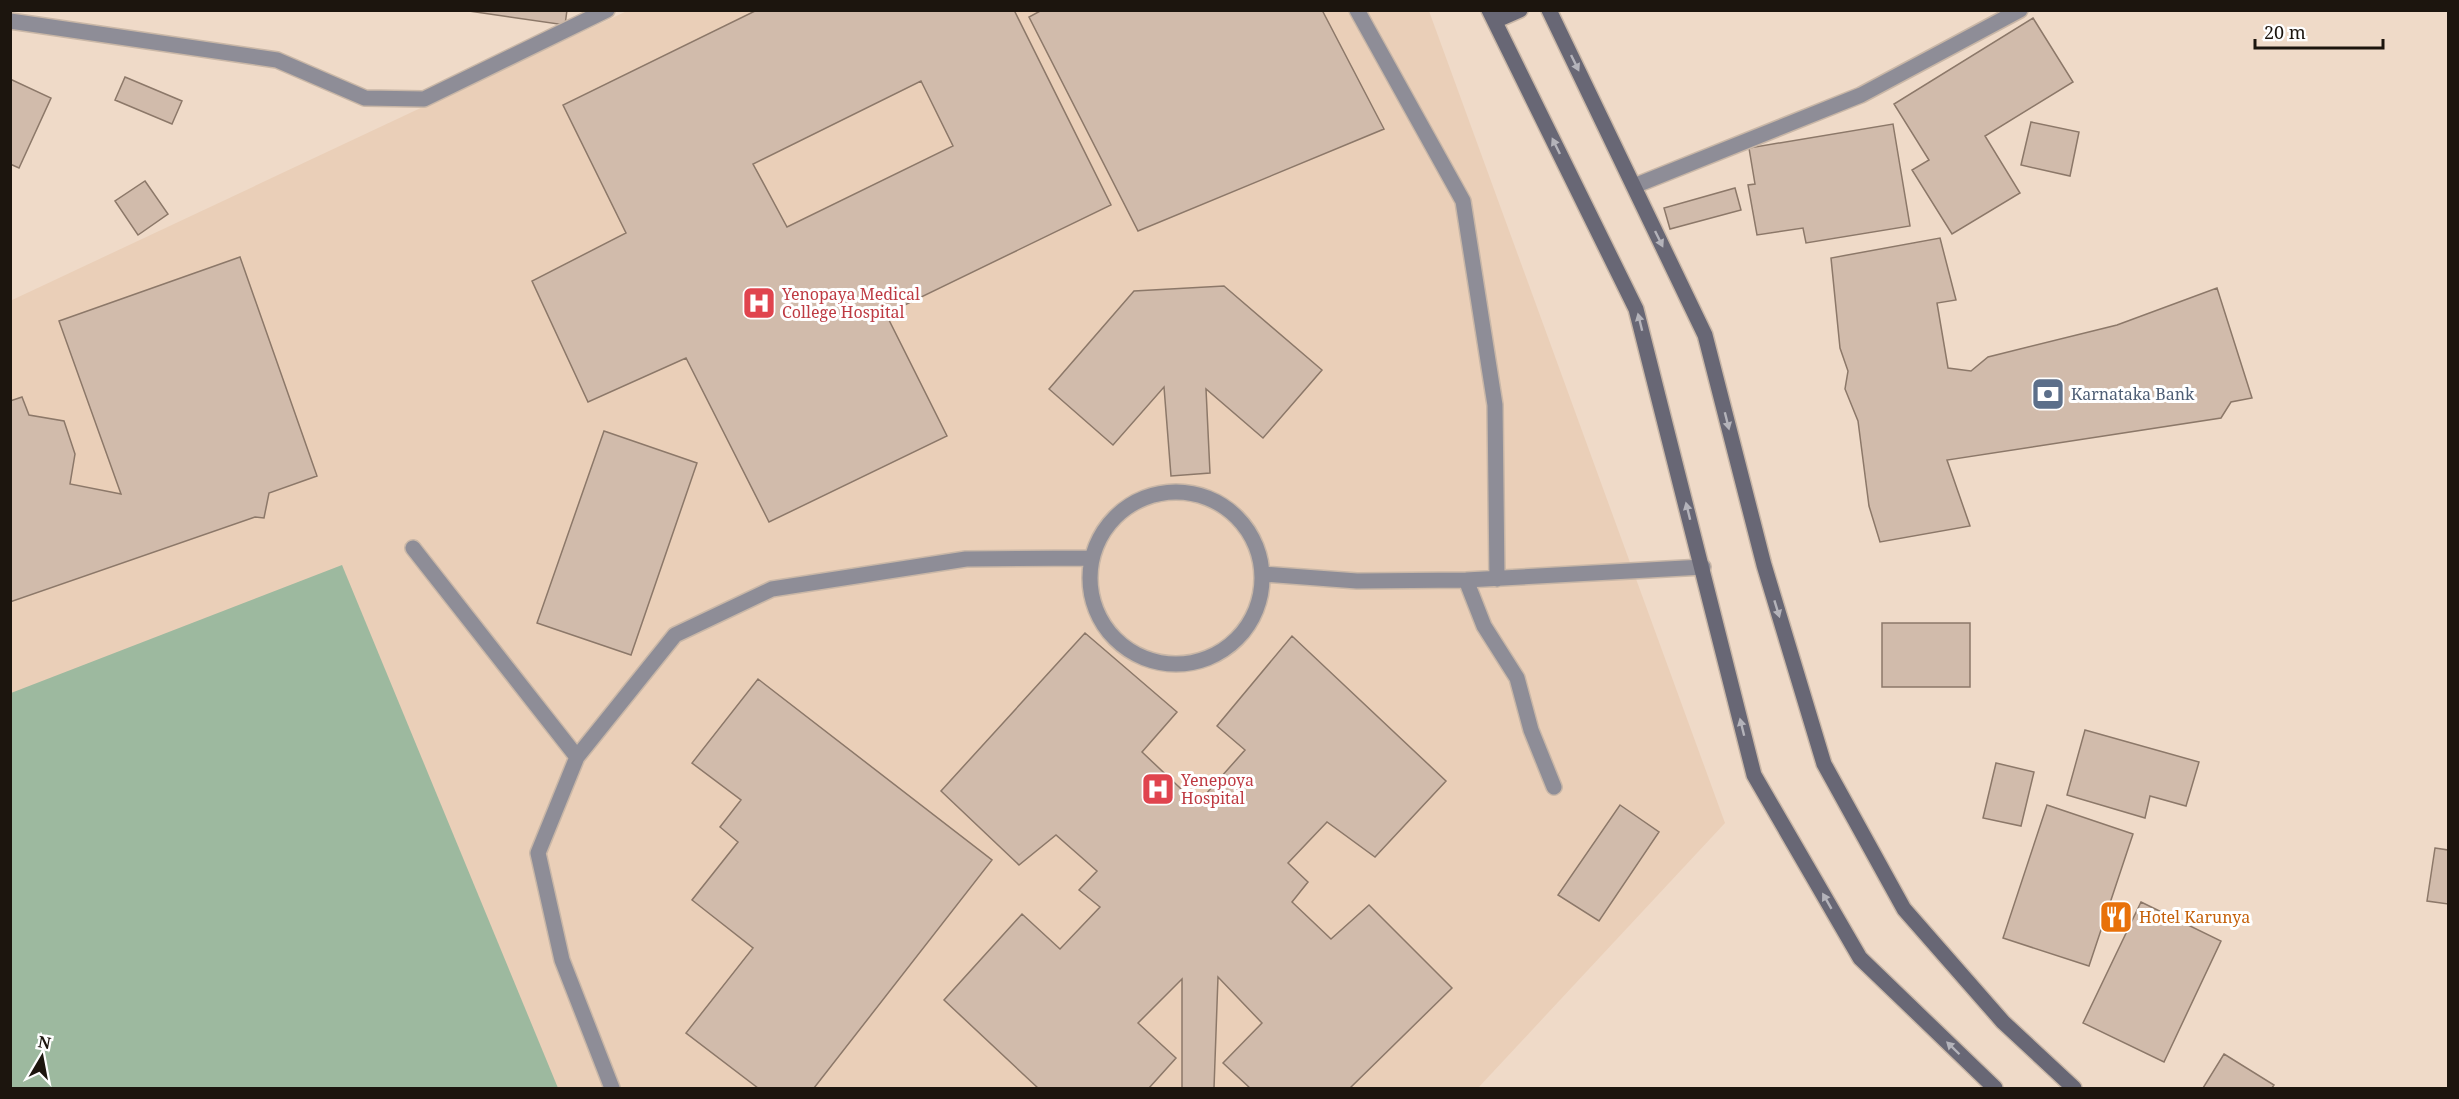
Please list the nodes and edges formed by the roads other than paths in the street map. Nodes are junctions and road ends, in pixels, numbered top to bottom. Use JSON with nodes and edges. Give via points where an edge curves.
{"nodes":[{"id":1,"x":607,"y":10,"type":"edge"},
{"id":2,"x":1357,"y":10,"type":"edge"},
{"id":3,"x":1520,"y":10,"type":"edge"},
{"id":4,"x":1549,"y":10,"type":"edge"},
{"id":5,"x":2020,"y":10,"type":"edge"},
{"id":6,"x":1492,"y":16,"type":"edge"},
{"id":7,"x":10,"y":21,"type":"edge"},
{"id":8,"x":1634,"y":186,"type":"junction"},
{"id":9,"x":413,"y":548,"type":"dead end"},
{"id":10,"x":1091,"y":558,"type":"junction"},
{"id":11,"x":1703,"y":567,"type":"junction"},
{"id":12,"x":1263,"y":574,"type":"junction"},
{"id":13,"x":1497,"y":579,"type":"junction"},
{"id":14,"x":1466,"y":580,"type":"junction"},
{"id":15,"x":577,"y":757,"type":"junction"},
{"id":16,"x":1554,"y":787,"type":"dead end"},
{"id":17,"x":612,"y":1089,"type":"edge"},
{"id":18,"x":1995,"y":1089,"type":"edge"},
{"id":19,"x":2074,"y":1089,"type":"edge"}],
"edges":[{"from":1,"to":7,"type":"street","via":[[424,99],[365,98],[277,60]]},
{"from":2,"to":13,"type":"street","via":[[1463,201],[1494,405]]},
{"from":3,"to":6,"type":"main road"},
{"from":4,"to":8,"type":"main road","one_way":true},
{"from":5,"to":8,"type":"street","via":[[1861,95]]},
{"from":11,"to":6,"type":"main road","one_way":true,"via":[[1636,309]]},
{"from":8,"to":19,"type":"main road","one_way":true,"via":[[1706,335],[1764,565],[1824,764],[1904,909],[2003,1022]]},
{"from":9,"to":15,"type":"street"},
{"from":10,"to":12,"type":"street","via":[[1101,533],[1119,512],[1144,496],[1174,491],[1204,495],[1231,510],[1251,532]]},
{"from":10,"to":12,"type":"street","via":[[1089,586],[1096,612],[1111,635],[1132,652],[1158,662],[1185,664],[1211,657],[1234,643],[1253,619],[1263,591]]},
{"from":10,"to":15,"type":"street","via":[[966,559],[772,589],[675,635]]},
{"from":11,"to":13,"type":"street"},
{"from":18,"to":11,"type":"main road","one_way":true,"via":[[1860,958],[1754,775]]},
{"from":12,"to":14,"type":"street","via":[[1357,581]]},
{"from":13,"to":14,"type":"street"},
{"from":14,"to":16,"type":"street","via":[[1484,626],[1517,678],[1531,730]]},
{"from":15,"to":17,"type":"street","via":[[538,853],[562,960]]}]}
